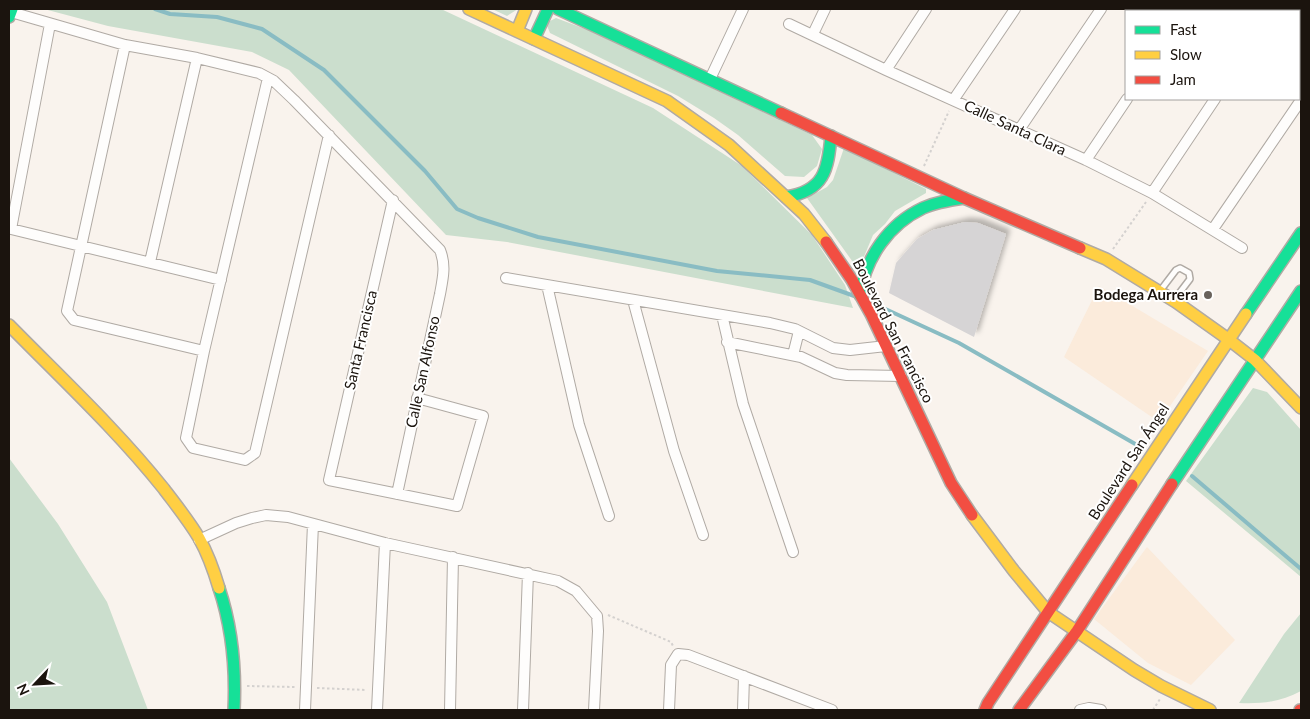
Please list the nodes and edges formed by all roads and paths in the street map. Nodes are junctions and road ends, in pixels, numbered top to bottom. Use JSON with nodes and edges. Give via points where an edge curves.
{"nodes":[{"id":1,"x":469,"y":9,"type":"edge"},
{"id":2,"x":526,"y":9,"type":"edge"},
{"id":3,"x":548,"y":9,"type":"edge"},
{"id":4,"x":558,"y":9,"type":"edge"},
{"id":5,"x":743,"y":9,"type":"edge"},
{"id":6,"x":825,"y":9,"type":"edge"},
{"id":7,"x":926,"y":9,"type":"edge"},
{"id":8,"x":1015,"y":9,"type":"edge"},
{"id":9,"x":1101,"y":9,"type":"edge"},
{"id":10,"x":11,"y":13,"type":"edge"},
{"id":11,"x":50,"y":24,"type":"junction"},
{"id":12,"x":789,"y":24,"type":"dead end"},
{"id":13,"x":517,"y":30,"type":"junction"},
{"id":14,"x":813,"y":34,"type":"junction"},
{"id":15,"x":534,"y":39,"type":"junction"},
{"id":16,"x":125,"y":45,"type":"junction"},
{"id":17,"x":197,"y":58,"type":"junction"},
{"id":18,"x":886,"y":70,"type":"junction"},
{"id":19,"x":268,"y":78,"type":"junction"},
{"id":20,"x":710,"y":79,"type":"junction"},
{"id":21,"x":954,"y":99,"type":"junction"},
{"id":22,"x":1126,"y":100,"type":"edge"},
{"id":23,"x":1214,"y":100,"type":"edge"},
{"id":24,"x":1301,"y":100,"type":"edge"},
{"id":25,"x":1019,"y":130,"type":"junction"},
{"id":26,"x":329,"y":135,"type":"junction"},
{"id":27,"x":831,"y":136,"type":"junction"},
{"id":28,"x":1086,"y":160,"type":"junction"},
{"id":29,"x":919,"y":177,"type":"junction"},
{"id":30,"x":1152,"y":193,"type":"junction"},
{"id":31,"x":786,"y":197,"type":"junction"},
{"id":32,"x":964,"y":198,"type":"junction"},
{"id":33,"x":393,"y":200,"type":"junction"},
{"id":34,"x":1213,"y":229,"type":"junction"},
{"id":35,"x":1301,"y":233,"type":"edge"},
{"id":36,"x":80,"y":246,"type":"junction"},
{"id":37,"x":1242,"y":248,"type":"dead end"},
{"id":38,"x":1106,"y":259,"type":"junction"},
{"id":39,"x":150,"y":262,"type":"junction"},
{"id":40,"x":506,"y":278,"type":"dead end"},
{"id":41,"x":221,"y":280,"type":"junction"},
{"id":42,"x":547,"y":285,"type":"junction"},
{"id":43,"x":1160,"y":291,"type":"junction"},
{"id":44,"x":1301,"y":291,"type":"edge"},
{"id":45,"x":860,"y":294,"type":"junction"},
{"id":46,"x":632,"y":300,"type":"junction"},
{"id":47,"x":1174,"y":300,"type":"junction"},
{"id":48,"x":722,"y":315,"type":"junction"},
{"id":49,"x":9,"y":325,"type":"edge"},
{"id":50,"x":799,"y":331,"type":"junction"},
{"id":51,"x":1228,"y":339,"type":"junction"},
{"id":52,"x":727,"y":342,"type":"junction"},
{"id":53,"x":886,"y":346,"type":"junction"},
{"id":54,"x":204,"y":352,"type":"junction"},
{"id":55,"x":793,"y":355,"type":"junction"},
{"id":56,"x":1255,"y":360,"type":"junction"},
{"id":57,"x":901,"y":376,"type":"junction"},
{"id":58,"x":417,"y":398,"type":"junction"},
{"id":59,"x":1301,"y":408,"type":"edge"},
{"id":60,"x":396,"y":494,"type":"junction"},
{"id":61,"x":608,"y":516,"type":"dead end"},
{"id":62,"x":313,"y":524,"type":"junction"},
{"id":63,"x":703,"y":534,"type":"dead end"},
{"id":64,"x":199,"y":540,"type":"junction"},
{"id":65,"x":385,"y":542,"type":"junction"},
{"id":66,"x":793,"y":552,"type":"dead end"},
{"id":67,"x":453,"y":557,"type":"junction"},
{"id":68,"x":528,"y":573,"type":"junction"},
{"id":69,"x":591,"y":608,"type":"junction"},
{"id":70,"x":1048,"y":612,"type":"junction"},
{"id":71,"x":1077,"y":631,"type":"junction"},
{"id":72,"x":678,"y":654,"type":"junction"},
{"id":73,"x":744,"y":676,"type":"junction"},
{"id":74,"x":810,"y":706,"type":"edge"},
{"id":75,"x":234,"y":710,"type":"edge"},
{"id":76,"x":306,"y":710,"type":"edge"},
{"id":77,"x":377,"y":710,"type":"edge"},
{"id":78,"x":450,"y":710,"type":"edge"},
{"id":79,"x":523,"y":710,"type":"edge"},
{"id":80,"x":594,"y":710,"type":"edge"},
{"id":81,"x":669,"y":710,"type":"edge"},
{"id":82,"x":742,"y":710,"type":"edge"},
{"id":83,"x":832,"y":710,"type":"edge"},
{"id":84,"x":986,"y":710,"type":"edge"},
{"id":85,"x":1019,"y":710,"type":"edge"},
{"id":86,"x":1080,"y":710,"type":"edge"},
{"id":87,"x":1101,"y":710,"type":"edge"},
{"id":88,"x":1210,"y":710,"type":"edge"}],
"edges":[{"from":1,"to":13,"type":"street","name":"Boulevard San Francisco"},
{"from":2,"to":13,"type":"street"},
{"from":3,"to":15,"type":"street"},
{"from":4,"to":20,"type":"street"},
{"from":5,"to":20,"type":"street"},
{"from":6,"to":14,"type":"street"},
{"from":7,"to":18,"type":"street"},
{"from":8,"to":21,"type":"street"},
{"from":9,"to":25,"type":"street"},
{"from":10,"to":11,"type":"street"},
{"from":11,"to":16,"type":"street"},
{"from":11,"to":36,"type":"street","via":[[11,229]]},
{"from":12,"to":14,"type":"street","name":"Calle Santa Clara"},
{"from":13,"to":15,"type":"street","name":"Boulevard San Francisco"},
{"from":14,"to":18,"type":"street","name":"Calle Santa Clara"},
{"from":15,"to":31,"type":"street","name":"Boulevard San Francisco","via":[[679,108],[729,145]]},
{"from":16,"to":17,"type":"street"},
{"from":16,"to":36,"type":"street"},
{"from":17,"to":19,"type":"street"},
{"from":17,"to":39,"type":"street"},
{"from":18,"to":21,"type":"street","name":"Calle Santa Clara"},
{"from":19,"to":26,"type":"street"},
{"from":19,"to":41,"type":"street"},
{"from":20,"to":27,"type":"street"},
{"from":21,"to":25,"type":"street","name":"Calle Santa Clara"},
{"from":21,"to":29,"type":"path"},
{"from":22,"to":28,"type":"street"},
{"from":23,"to":30,"type":"street"},
{"from":24,"to":34,"type":"street"},
{"from":25,"to":28,"type":"street","name":"Calle Santa Clara"},
{"from":26,"to":33,"type":"street"},
{"from":26,"to":54,"type":"street","via":[[255,452],[245,460],[194,448],[186,438]]},
{"from":27,"to":29,"type":"street"},
{"from":27,"to":31,"type":"street","via":[[828,164],[816,185],[806,192]]},
{"from":28,"to":30,"type":"street","name":"Calle Santa Clara"},
{"from":29,"to":32,"type":"street"},
{"from":30,"to":34,"type":"street","name":"Calle Santa Clara"},
{"from":30,"to":38,"type":"path"},
{"from":31,"to":45,"type":"street","name":"Boulevard San Francisco","via":[[814,226]]},
{"from":32,"to":38,"type":"street"},
{"from":32,"to":45,"type":"street","via":[[921,208],[901,222],[875,254],[864,274]]},
{"from":33,"to":58,"type":"street","name":"Calle San Alfonso","via":[[440,250],[444,260]]},
{"from":33,"to":60,"type":"street","name":"Santa Francisca","via":[[329,480]]},
{"from":34,"to":37,"type":"street","name":"Calle Santa Clara"},
{"from":35,"to":51,"type":"street","name":"Boulevard San Ángel"},
{"from":36,"to":39,"type":"street"},
{"from":36,"to":54,"type":"street","via":[[67,311],[74,320]]},
{"from":38,"to":43,"type":"street"},
{"from":39,"to":41,"type":"street"},
{"from":40,"to":42,"type":"street"},
{"from":41,"to":54,"type":"street"},
{"from":42,"to":46,"type":"street"},
{"from":42,"to":61,"type":"street","via":[[579,425]]},
{"from":43,"to":47,"type":"street"},
{"from":43,"to":47,"type":"lane","via":[[1176,270],[1180,268],[1190,273],[1190,279]]},
{"from":44,"to":56,"type":"street"},
{"from":45,"to":53,"type":"street","name":"Boulevard San Francisco"},
{"from":46,"to":48,"type":"street"},
{"from":46,"to":63,"type":"street","via":[[674,451]]},
{"from":47,"to":51,"type":"street"},
{"from":48,"to":50,"type":"street"},
{"from":48,"to":52,"type":"street"},
{"from":49,"to":64,"type":"street","via":[[148,467]]},
{"from":50,"to":53,"type":"street","via":[[833,348],[850,350]]},
{"from":50,"to":55,"type":"street"},
{"from":51,"to":56,"type":"street"},
{"from":51,"to":70,"type":"street","name":"Boulevard San Ángel"},
{"from":52,"to":55,"type":"street"},
{"from":52,"to":66,"type":"street","via":[[743,404]]},
{"from":53,"to":57,"type":"street","name":"Boulevard San Francisco"},
{"from":55,"to":57,"type":"street","via":[[835,373]]},
{"from":56,"to":59,"type":"street"},
{"from":56,"to":71,"type":"street"},
{"from":57,"to":70,"type":"street","name":"Boulevard San Francisco","via":[[952,483],[1014,572]]},
{"from":58,"to":60,"type":"street","name":"Calle San Alfonso"},
{"from":58,"to":60,"type":"street","via":[[483,416],[457,506]]},
{"from":62,"to":64,"type":"street","via":[[266,515],[236,523]]},
{"from":62,"to":65,"type":"street"},
{"from":62,"to":76,"type":"street"},
{"from":64,"to":75,"type":"street","via":[[228,622],[233,650]]},
{"from":65,"to":67,"type":"street"},
{"from":65,"to":77,"type":"street"},
{"from":67,"to":68,"type":"street"},
{"from":67,"to":78,"type":"street"},
{"from":68,"to":69,"type":"street","via":[[558,580],[576,591]]},
{"from":68,"to":79,"type":"street"},
{"from":69,"to":72,"type":"path","via":[[671,642]]},
{"from":69,"to":80,"type":"street","via":[[597,616],[598,631]]},
{"from":70,"to":71,"type":"street","name":"Boulevard San Francisco"},
{"from":70,"to":84,"type":"street","name":"Boulevard San Ángel"},
{"from":71,"to":85,"type":"street"},
{"from":71,"to":88,"type":"street","name":"Boulevard San Francisco","via":[[1134,670]]},
{"from":72,"to":73,"type":"street"},
{"from":72,"to":81,"type":"street","via":[[671,665]]},
{"from":73,"to":74,"type":"street"},
{"from":73,"to":82,"type":"street"},
{"from":74,"to":83,"type":"street"},
{"from":86,"to":87,"type":"street"}]}
